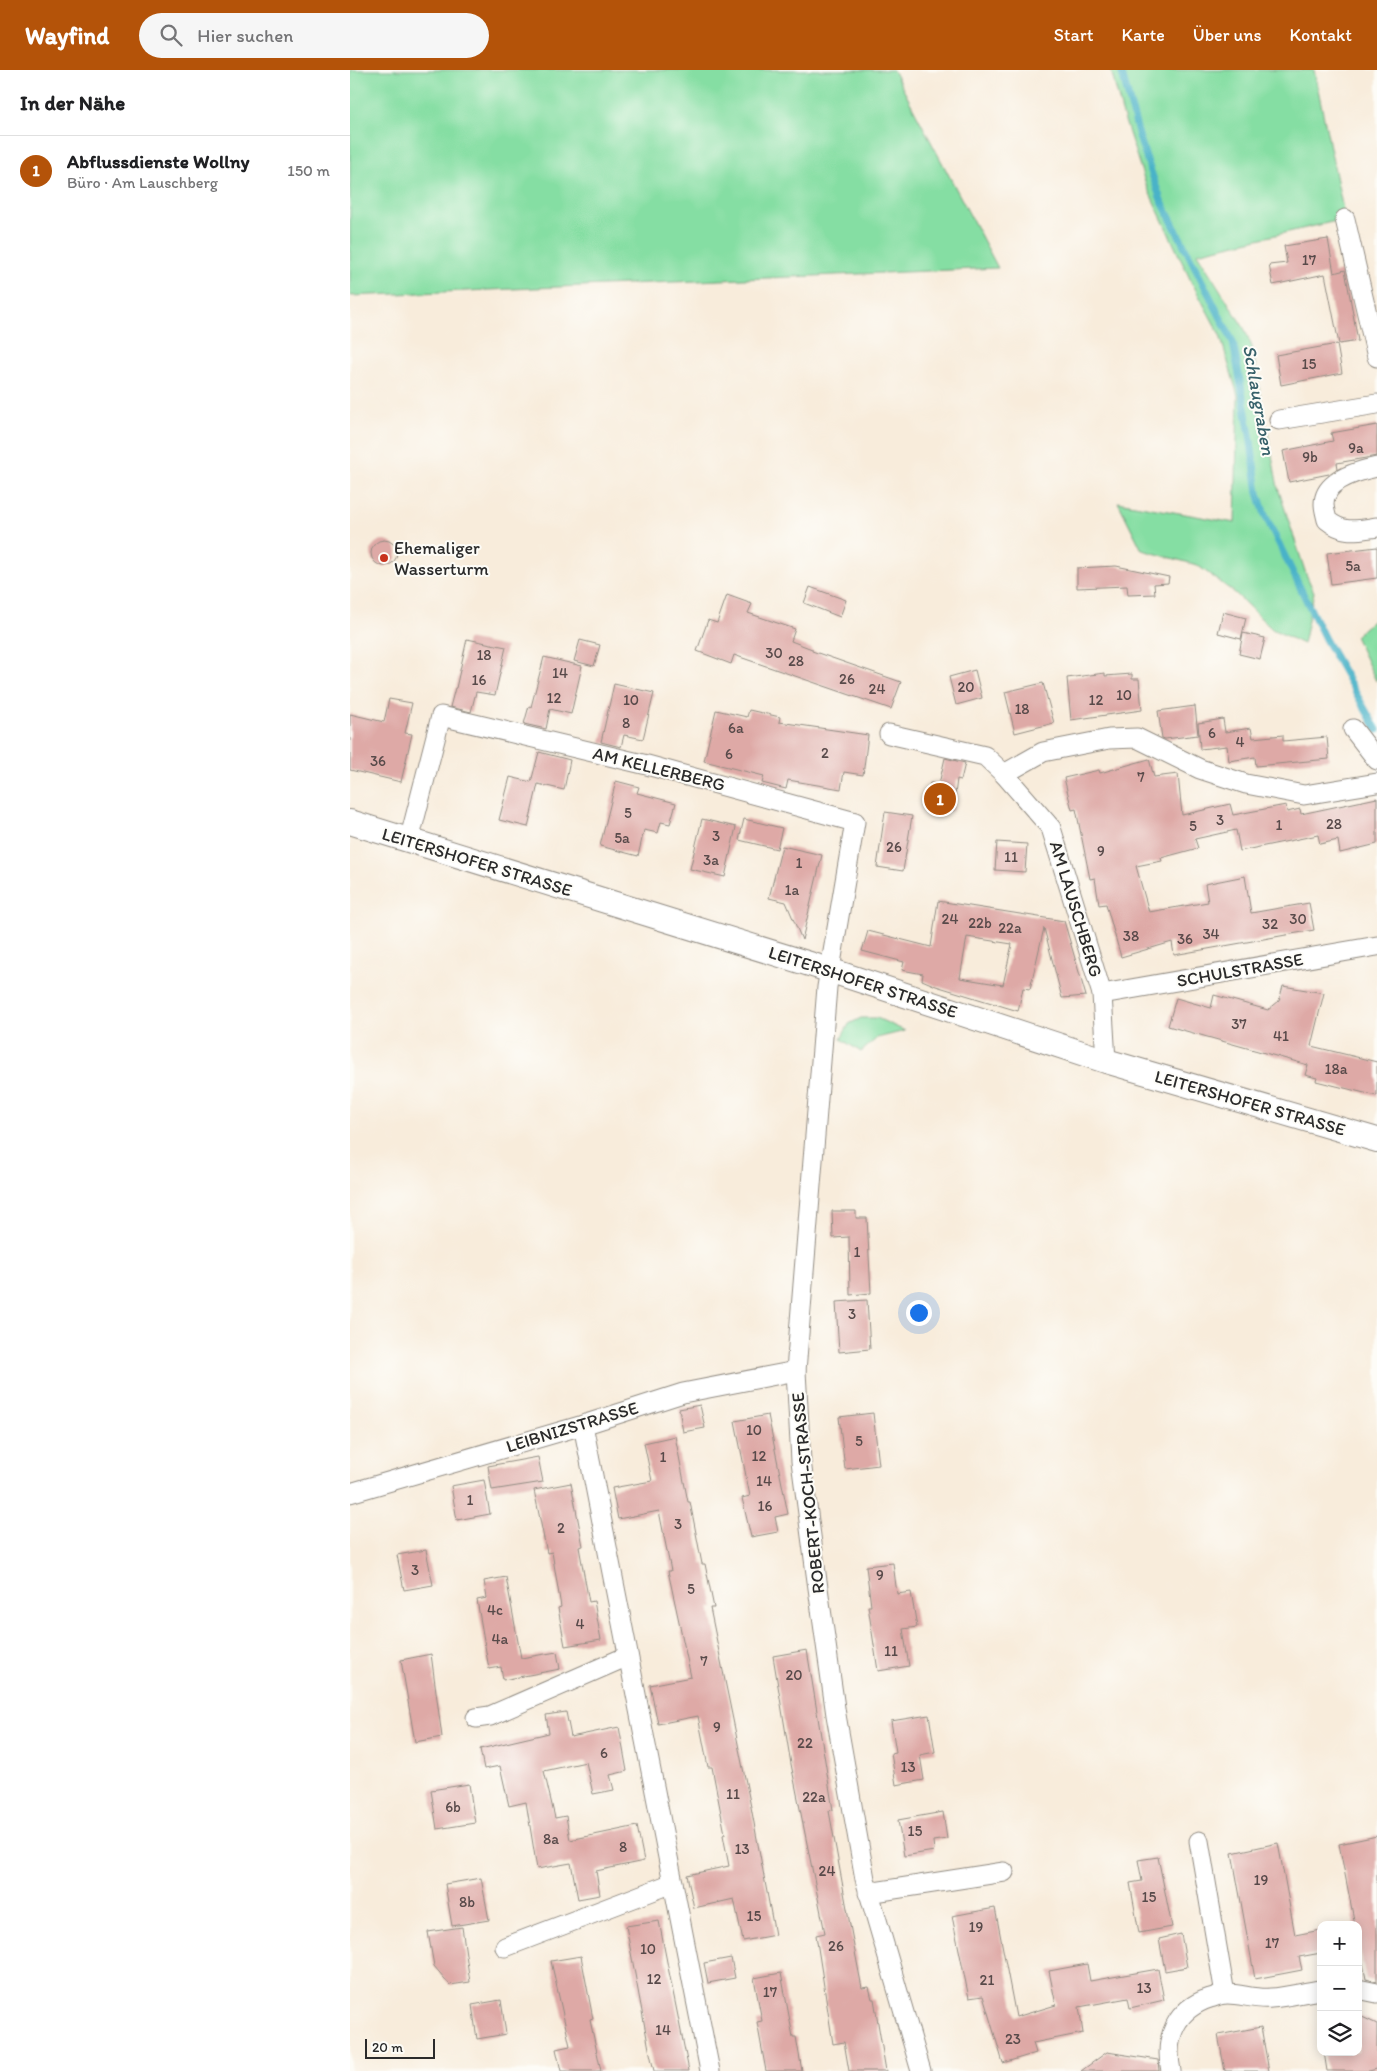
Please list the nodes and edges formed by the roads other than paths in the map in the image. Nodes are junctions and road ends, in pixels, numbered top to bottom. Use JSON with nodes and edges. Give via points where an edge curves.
{"nodes":[{"id":1,"x":1345,"y":219,"type":"dead end"},
{"id":2,"x":1377,"y":357,"type":"edge"},
{"id":3,"x":1377,"y":404,"type":"edge"},
{"id":4,"x":1279,"y":420,"type":"dead end"},
{"id":5,"x":1377,"y":467,"type":"edge"},
{"id":6,"x":1377,"y":527,"type":"edge"},
{"id":7,"x":1353,"y":729,"type":"dead end"},
{"id":8,"x":889,"y":734,"type":"dead end"},
{"id":9,"x":1377,"y":760,"type":"edge"},
{"id":10,"x":1004,"y":774,"type":"junction"},
{"id":11,"x":1377,"y":783,"type":"edge"},
{"id":12,"x":350,"y":822,"type":"edge"},
{"id":13,"x":409,"y":841,"type":"junction"},
{"id":14,"x":1377,"y":946,"type":"edge"},
{"id":15,"x":829,"y":970,"type":"junction"},
{"id":16,"x":1102,"y":994,"type":"junction"},
{"id":17,"x":1106,"y":1061,"type":"junction"},
{"id":18,"x":1377,"y":1140,"type":"edge"},
{"id":19,"x":796,"y":1371,"type":"junction"},
{"id":20,"x":583,"y":1425,"type":"junction"},
{"id":21,"x":350,"y":1493,"type":"edge"},
{"id":22,"x":628,"y":1656,"type":"junction"},
{"id":23,"x":476,"y":1718,"type":"dead end"},
{"id":24,"x":1199,"y":1841,"type":"dead end"},
{"id":25,"x":1004,"y":1872,"type":"dead end"},
{"id":26,"x":673,"y":1883,"type":"junction"},
{"id":27,"x":868,"y":1893,"type":"junction"},
{"id":28,"x":505,"y":1947,"type":"dead end"},
{"id":29,"x":1362,"y":1990,"type":"edge"},
{"id":30,"x":1317,"y":1991,"type":"edge"},
{"id":31,"x":1377,"y":1993,"type":"edge"},
{"id":32,"x":1225,"y":1994,"type":"junction"},
{"id":33,"x":710,"y":2071,"type":"edge"},
{"id":34,"x":921,"y":2071,"type":"edge"},
{"id":35,"x":1171,"y":2071,"type":"edge"}],
"edges":[{"from":1,"to":2,"type":"street"},
{"from":3,"to":4,"type":"street"},
{"from":5,"to":6,"type":"street","via":[[1332,485],[1324,504],[1327,520],[1338,529],[1352,531]]},
{"from":7,"to":9,"type":"street"},
{"from":8,"to":10,"type":"street","name":"AM LAUSCHBERG","via":[[985,756]]},
{"from":10,"to":11,"type":"street","via":[[1043,752],[1109,739],[1137,738],[1200,769],[1246,784],[1304,795]]},
{"from":10,"to":16,"type":"street","name":"AM LAUSCHBERG","via":[[1051,828]]},
{"from":12,"to":13,"type":"street","name":"LEITERSHOFER STRASSE"},
{"from":13,"to":15,"type":"street","name":"LEITERSHOFER STRASSE"},
{"from":13,"to":15,"type":"street","name":"AM KELLERBERG","via":[[441,716],[646,765],[856,822]]},
{"from":14,"to":16,"type":"street","name":"SCHULSTRASSE"},
{"from":15,"to":17,"type":"street","name":"LEITERSHOFER STRASSE"},
{"from":15,"to":19,"type":"street","name":"ROBERT-KOCH-STRASSE"},
{"from":16,"to":17,"type":"street","name":"AM LAUSCHBERG"},
{"from":17,"to":18,"type":"street","name":"LEITERSHOFER STRASSE"},
{"from":19,"to":20,"type":"street","name":"LEIBNIZSTRASSE","via":[[683,1393]]},
{"from":19,"to":27,"type":"street","name":"ROBERT-KOCH-STRASSE","via":[[801,1461],[821,1610]]},
{"from":20,"to":21,"type":"street","name":"LEIBNIZSTRASSE"},
{"from":20,"to":22,"type":"street"},
{"from":22,"to":23,"type":"street","via":[[490,1716]]},
{"from":22,"to":26,"type":"street"},
{"from":24,"to":32,"type":"street"},
{"from":25,"to":27,"type":"street"},
{"from":26,"to":28,"type":"street"},
{"from":26,"to":33,"type":"street"},
{"from":27,"to":34,"type":"street","name":"ROBERT-KOCH-STRASSE"},
{"from":29,"to":31,"type":"street"},
{"from":30,"to":32,"type":"street","via":[[1270,1999]]},
{"from":32,"to":35,"type":"street","via":[[1190,2007],[1177,2021],[1170,2041]]}]}
